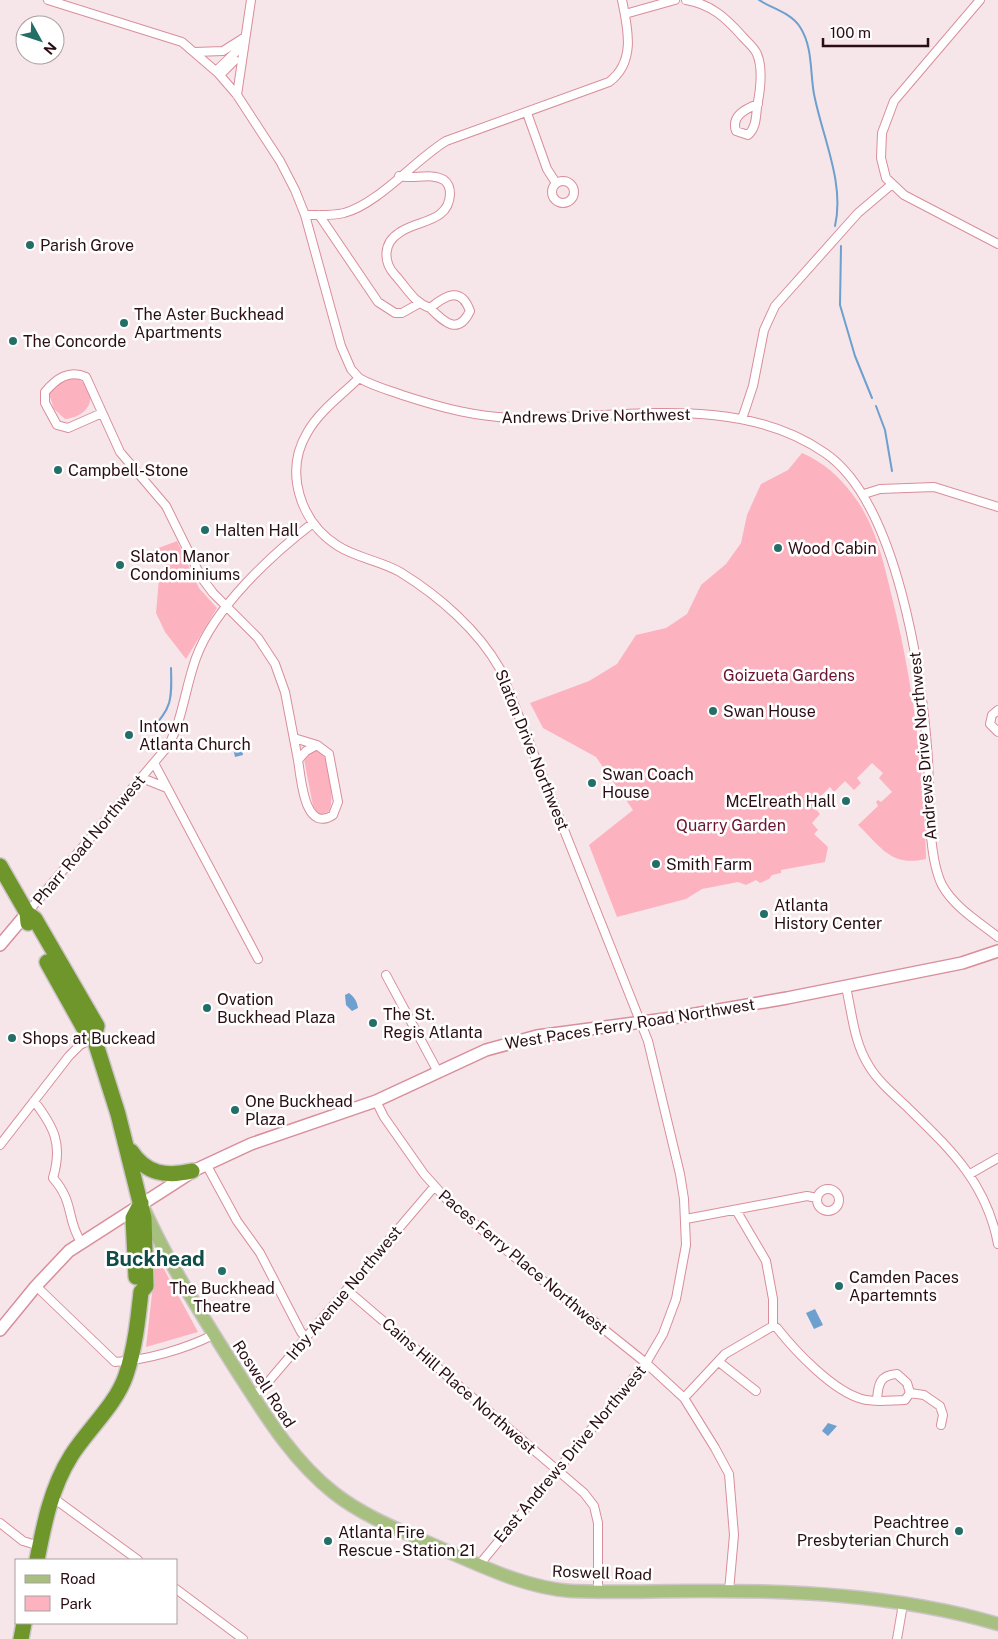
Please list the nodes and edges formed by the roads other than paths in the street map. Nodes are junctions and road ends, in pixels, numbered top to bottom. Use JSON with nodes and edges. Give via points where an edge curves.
{"nodes":[{"id":1,"x":48,"y":0,"type":"edge"},
{"id":2,"x":251,"y":0,"type":"edge"},
{"id":3,"x":622,"y":0,"type":"edge"},
{"id":4,"x":675,"y":0,"type":"edge"},
{"id":5,"x":686,"y":0,"type":"edge"},
{"id":6,"x":980,"y":0,"type":"edge"},
{"id":7,"x":625,"y":14,"type":"junction"},
{"id":8,"x":244,"y":44,"type":"junction"},
{"id":9,"x":195,"y":52,"type":"junction"},
{"id":10,"x":218,"y":73,"type":"junction"},
{"id":11,"x":236,"y":95,"type":"junction"},
{"id":12,"x":758,"y":104,"type":"dead end"},
{"id":13,"x":527,"y":112,"type":"junction"},
{"id":14,"x":399,"y":176,"type":"junction"},
{"id":15,"x":556,"y":183,"type":"dead end"},
{"id":16,"x":891,"y":184,"type":"junction"},
{"id":17,"x":305,"y":215,"type":"junction"},
{"id":18,"x":319,"y":215,"type":"junction"},
{"id":19,"x":998,"y":244,"type":"edge"},
{"id":20,"x":418,"y":304,"type":"junction"},
{"id":21,"x":430,"y":308,"type":"junction"},
{"id":22,"x":359,"y":378,"type":"junction"},
{"id":23,"x":102,"y":413,"type":"junction"},
{"id":24,"x":742,"y":419,"type":"junction"},
{"id":25,"x":864,"y":494,"type":"junction"},
{"id":26,"x":998,"y":507,"type":"edge"},
{"id":27,"x":312,"y":523,"type":"junction"},
{"id":28,"x":227,"y":608,"type":"junction"},
{"id":29,"x":998,"y":710,"type":"edge"},
{"id":30,"x":998,"y":732,"type":"edge"},
{"id":31,"x":294,"y":738,"type":"junction"},
{"id":32,"x":318,"y":746,"type":"junction"},
{"id":33,"x":298,"y":760,"type":"junction"},
{"id":34,"x":154,"y":763,"type":"junction"},
{"id":35,"x":142,"y":778,"type":"junction"},
{"id":36,"x":167,"y":788,"type":"junction"},
{"id":37,"x":0,"y":866,"type":"edge"},
{"id":38,"x":27,"y":913,"type":"junction"},
{"id":39,"x":998,"y":937,"type":"edge"},
{"id":40,"x":0,"y":946,"type":"edge"},
{"id":41,"x":998,"y":951,"type":"edge"},
{"id":42,"x":258,"y":960,"type":"dead end"},
{"id":43,"x":386,"y":975,"type":"dead end"},
{"id":44,"x":846,"y":986,"type":"junction"},
{"id":45,"x":640,"y":1020,"type":"junction"},
{"id":46,"x":94,"y":1038,"type":"junction"},
{"id":47,"x":438,"y":1072,"type":"junction"},
{"id":48,"x":34,"y":1101,"type":"junction"},
{"id":49,"x":376,"y":1101,"type":"junction"},
{"id":50,"x":1,"y":1141,"type":"edge"},
{"id":51,"x":126,"y":1144,"type":"junction"},
{"id":52,"x":998,"y":1158,"type":"edge"},
{"id":53,"x":206,"y":1164,"type":"junction"},
{"id":54,"x":192,"y":1171,"type":"junction"},
{"id":55,"x":970,"y":1174,"type":"junction"},
{"id":56,"x":434,"y":1187,"type":"junction"},
{"id":57,"x":817,"y":1198,"type":"dead end"},
{"id":58,"x":141,"y":1203,"type":"junction"},
{"id":59,"x":736,"y":1210,"type":"junction"},
{"id":60,"x":686,"y":1219,"type":"junction"},
{"id":61,"x":81,"y":1242,"type":"junction"},
{"id":62,"x":998,"y":1244,"type":"edge"},
{"id":63,"x":36,"y":1286,"type":"junction"},
{"id":64,"x":347,"y":1290,"type":"junction"},
{"id":65,"x":773,"y":1326,"type":"junction"},
{"id":66,"x":0,"y":1330,"type":"edge"},
{"id":67,"x":213,"y":1335,"type":"junction"},
{"id":68,"x":306,"y":1338,"type":"junction"},
{"id":69,"x":130,"y":1361,"type":"junction"},
{"id":70,"x":718,"y":1362,"type":"junction"},
{"id":71,"x":646,"y":1363,"type":"junction"},
{"id":72,"x":756,"y":1391,"type":"dead end"},
{"id":73,"x":910,"y":1392,"type":"junction"},
{"id":74,"x":252,"y":1396,"type":"junction"},
{"id":75,"x":684,"y":1398,"type":"junction"},
{"id":76,"x":877,"y":1400,"type":"junction"},
{"id":77,"x":941,"y":1425,"type":"dead end"},
{"id":78,"x":558,"y":1471,"type":"junction"},
{"id":79,"x":52,"y":1497,"type":"junction"},
{"id":80,"x":0,"y":1523,"type":"edge"},
{"id":81,"x":38,"y":1553,"type":"edge"},
{"id":82,"x":137,"y":1559,"type":"edge"},
{"id":83,"x":479,"y":1565,"type":"junction"},
{"id":84,"x":178,"y":1590,"type":"edge"},
{"id":85,"x":729,"y":1591,"type":"junction"},
{"id":86,"x":598,"y":1592,"type":"junction"},
{"id":87,"x":902,"y":1604,"type":"junction"},
{"id":88,"x":24,"y":1624,"type":"edge"},
{"id":89,"x":998,"y":1624,"type":"edge"},
{"id":90,"x":21,"y":1639,"type":"edge"},
{"id":91,"x":243,"y":1639,"type":"edge"},
{"id":92,"x":897,"y":1639,"type":"edge"}],
"edges":[{"from":1,"to":9,"type":"street","via":[[182,42]]},
{"from":2,"to":8,"type":"street"},
{"from":3,"to":7,"type":"street"},
{"from":4,"to":7,"type":"street"},
{"from":5,"to":12,"type":"street","via":[[716,10],[752,47],[758,60]]},
{"from":6,"to":16,"type":"street","via":[[889,111],[882,132],[881,158],[883,171]]},
{"from":7,"to":13,"type":"street","via":[[628,53],[616,77],[603,85]]},
{"from":8,"to":9,"type":"street","via":[[223,51]]},
{"from":8,"to":10,"type":"street"},
{"from":8,"to":11,"type":"street"},
{"from":9,"to":10,"type":"street"},
{"from":10,"to":11,"type":"street"},
{"from":11,"to":17,"type":"street","via":[[280,161]]},
{"from":13,"to":14,"type":"street","via":[[446,140]]},
{"from":13,"to":15,"type":"street"},
{"from":14,"to":18,"type":"street","via":[[354,209]]},
{"from":14,"to":20,"type":"street","via":[[437,177],[449,185],[446,207],[437,218],[398,233],[387,246],[385,258],[389,270]]},
{"from":16,"to":19,"type":"street","via":[[922,206]]},
{"from":16,"to":24,"type":"street","via":[[858,213],[775,306],[764,330],[753,386]]},
{"from":17,"to":18,"type":"street"},
{"from":17,"to":22,"type":"street","via":[[341,346],[351,369]]},
{"from":18,"to":20,"type":"street","via":[[378,302],[395,313],[402,313]]},
{"from":20,"to":21,"type":"street"},
{"from":21,"to":21,"type":"street","via":[[451,295],[467,302],[470,311],[466,320],[458,325],[450,324]]},
{"from":22,"to":24,"type":"street","name":"Andrews Drive Northwest","via":[[436,406],[488,417],[687,414]]},
{"from":22,"to":27,"type":"street","name":"Slaton Drive Northwest","via":[[316,419],[300,448],[297,487]]},
{"from":23,"to":23,"type":"street","via":[[86,376],[79,373],[64,375],[45,392],[45,403],[57,425],[68,428]]},
{"from":23,"to":28,"type":"street","via":[[120,452],[166,506],[202,577]]},
{"from":24,"to":25,"type":"street","name":"Andrews Drive Northwest","via":[[780,428],[814,445],[842,466]]},
{"from":25,"to":26,"type":"street","via":[[880,488],[934,487]]},
{"from":25,"to":39,"type":"street","name":"Andrews Drive Northwest","via":[[882,536],[914,647],[925,725],[937,873],[952,899]]},
{"from":27,"to":28,"type":"street","name":"Pharr Road Northwest","via":[[267,560]]},
{"from":27,"to":45,"type":"street","name":"Slaton Drive Northwest","via":[[338,546],[386,565],[414,581],[469,628],[492,655],[506,682]]},
{"from":28,"to":31,"type":"street","via":[[258,638],[275,664],[285,692]]},
{"from":28,"to":34,"type":"street","name":"Pharr Road Northwest","via":[[196,656],[180,722],[168,746]]},
{"from":29,"to":30,"type":"street","via":[[990,719],[992,728]]},
{"from":31,"to":32,"type":"street"},
{"from":31,"to":33,"type":"street"},
{"from":32,"to":33,"type":"street","via":[[306,751]]},
{"from":32,"to":33,"type":"street","via":[[329,754],[338,802],[336,811],[329,817],[317,818],[308,810]]},
{"from":34,"to":35,"type":"street","name":"Pharr Road Northwest"},
{"from":34,"to":36,"type":"street"},
{"from":35,"to":36,"type":"street"},
{"from":35,"to":38,"type":"street","name":"Pharr Road Northwest"},
{"from":36,"to":42,"type":"street"},
{"from":37,"to":38,"type":"highway"},
{"from":38,"to":40,"type":"main road"},
{"from":38,"to":46,"type":"highway","via":[[35,919],[97,1026]]},
{"from":41,"to":44,"type":"main road","name":"West Paces Ferry Road Northwest","via":[[962,963]]},
{"from":43,"to":47,"type":"street"},
{"from":44,"to":45,"type":"main road","name":"West Paces Ferry Road Northwest","via":[[731,1008]]},
{"from":44,"to":55,"type":"street","via":[[858,1042],[870,1069],[951,1150]]},
{"from":45,"to":47,"type":"main road","name":"West Paces Ferry Road Northwest","via":[[520,1039]]},
{"from":45,"to":60,"type":"street","name":"East Andrews Drive Northwest","via":[[654,1060],[680,1174]]},
{"from":46,"to":48,"type":"street","via":[[75,1049]]},
{"from":46,"to":51,"type":"highway"},
{"from":47,"to":49,"type":"main road","name":"West Paces Ferry Road Northwest"},
{"from":48,"to":50,"type":"street"},
{"from":48,"to":61,"type":"street","via":[[55,1132],[57,1166],[53,1178],[64,1190]]},
{"from":49,"to":53,"type":"main road","name":"West Paces Ferry Road Northwest","via":[[251,1144]]},
{"from":49,"to":56,"type":"street","name":"Paces Ferry Place Northwest"},
{"from":51,"to":54,"type":"highway","via":[[140,1163],[151,1171],[174,1175]]},
{"from":51,"to":58,"type":"highway"},
{"from":52,"to":55,"type":"street"},
{"from":53,"to":54,"type":"main road","name":"West Paces Ferry Road Northwest"},
{"from":53,"to":68,"type":"street"},
{"from":54,"to":58,"type":"main road","name":"West Paces Ferry Road Northwest"},
{"from":55,"to":62,"type":"street","via":[[991,1216]]},
{"from":56,"to":64,"type":"street","name":"Irby Avenue Northwest"},
{"from":56,"to":71,"type":"street","name":"Paces Ferry Place Northwest","via":[[530,1270]]},
{"from":57,"to":59,"type":"street","via":[[807,1196]]},
{"from":58,"to":61,"type":"main road","name":"West Paces Ferry Road Northwest"},
{"from":58,"to":67,"type":"main road","name":"Roswell Road"},
{"from":58,"to":69,"type":"highway","via":[[133,1218],[136,1287],[141,1292]]},
{"from":59,"to":60,"type":"street"},
{"from":59,"to":65,"type":"street","via":[[766,1261],[773,1299]]},
{"from":60,"to":71,"type":"street","name":"East Andrews Drive Northwest","via":[[684,1262],[676,1298],[663,1334]]},
{"from":61,"to":63,"type":"main road","name":"West Paces Ferry Road Northwest"},
{"from":63,"to":66,"type":"main road","name":"West Paces Ferry Road Northwest"},
{"from":63,"to":69,"type":"street","via":[[115,1362]]},
{"from":64,"to":68,"type":"street","name":"Irby Avenue Northwest"},
{"from":64,"to":78,"type":"street","name":"Cains Hill Place Northwest"},
{"from":65,"to":70,"type":"street"},
{"from":65,"to":76,"type":"street","via":[[831,1382],[864,1400]]},
{"from":67,"to":69,"type":"street"},
{"from":67,"to":74,"type":"main road","name":"Roswell Road"},
{"from":68,"to":74,"type":"street","name":"Irby Avenue Northwest","via":[[263,1388]]},
{"from":69,"to":79,"type":"highway","via":[[118,1392],[71,1456]]},
{"from":70,"to":72,"type":"street"},
{"from":70,"to":75,"type":"street"},
{"from":71,"to":75,"type":"street","name":"Paces Ferry Place Northwest"},
{"from":71,"to":78,"type":"street","name":"East Andrews Drive Northwest"},
{"from":73,"to":76,"type":"street","via":[[905,1400]]},
{"from":73,"to":76,"type":"street","via":[[907,1383],[897,1374],[888,1375],[881,1379]]},
{"from":73,"to":77,"type":"street","via":[[924,1395],[940,1406],[943,1415]]},
{"from":74,"to":83,"type":"main road","name":"Roswell Road","via":[[293,1455],[335,1494],[374,1518]]},
{"from":75,"to":85,"type":"street","name":"Paces Ferry Place Northwest","via":[[716,1448],[728,1474],[734,1534]]},
{"from":78,"to":83,"type":"street","name":"East Andrews Drive Northwest"},
{"from":78,"to":86,"type":"street","name":"Cains Hill Place Northwest","via":[[594,1506],[598,1523]]},
{"from":79,"to":81,"type":"highway"},
{"from":79,"to":82,"type":"street"},
{"from":80,"to":81,"type":"street"},
{"from":83,"to":86,"type":"main road","name":"Roswell Road","via":[[543,1587]]},
{"from":84,"to":91,"type":"street"},
{"from":85,"to":86,"type":"main road","name":"Roswell Road"},
{"from":85,"to":87,"type":"main road","name":"Roswell Road","via":[[848,1597]]},
{"from":87,"to":89,"type":"main road","name":"Roswell Road"},
{"from":87,"to":92,"type":"street"},
{"from":88,"to":90,"type":"highway"}]}
